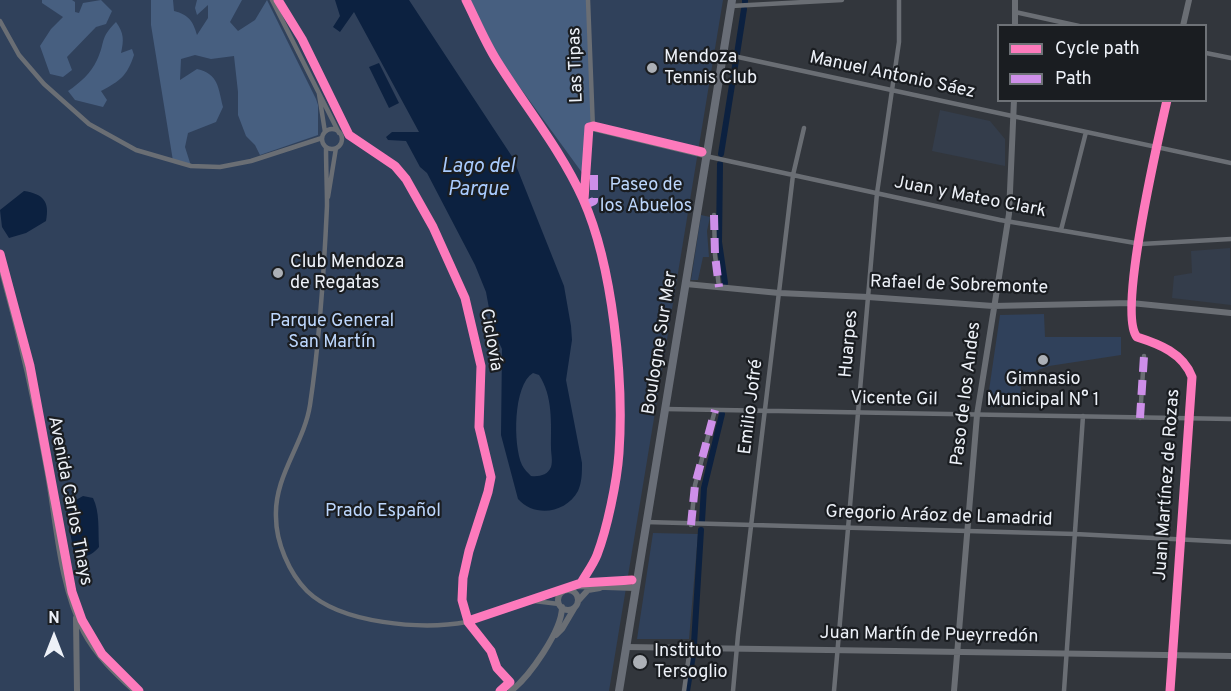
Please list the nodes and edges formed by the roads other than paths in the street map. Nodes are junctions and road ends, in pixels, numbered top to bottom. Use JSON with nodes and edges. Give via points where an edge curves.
{"nodes":[{"id":1,"x":272,"y":0,"type":"edge"},
{"id":2,"x":588,"y":0,"type":"edge"},
{"id":3,"x":842,"y":0,"type":"edge"},
{"id":4,"x":899,"y":0,"type":"edge"},
{"id":5,"x":1015,"y":0,"type":"edge"},
{"id":6,"x":1188,"y":0,"type":"edge"},
{"id":7,"x":732,"y":3,"type":"edge"},
{"id":8,"x":1015,"y":12,"type":"junction"},
{"id":9,"x":0,"y":21,"type":"edge"},
{"id":10,"x":1015,"y":24,"type":"edge"},
{"id":11,"x":1070,"y":24,"type":"edge"},
{"id":12,"x":1183,"y":24,"type":"edge"},
{"id":13,"x":1207,"y":53,"type":"edge"},
{"id":14,"x":724,"y":54,"type":"junction"},
{"id":15,"x":1231,"y":58,"type":"edge"},
{"id":16,"x":892,"y":90,"type":"junction"},
{"id":17,"x":319,"y":94,"type":"junction"},
{"id":18,"x":1014,"y":102,"type":"edge"},
{"id":19,"x":1167,"y":102,"type":"edge"},
{"id":20,"x":1013,"y":116,"type":"junction"},
{"id":21,"x":804,"y":128,"type":"dead end"},
{"id":22,"x":593,"y":129,"type":"joint"},
{"id":23,"x":326,"y":132,"type":"junction"},
{"id":24,"x":1086,"y":132,"type":"junction"},
{"id":25,"x":339,"y":133,"type":"junction"},
{"id":26,"x":322,"y":138,"type":"junction"},
{"id":27,"x":326,"y":147,"type":"junction"},
{"id":28,"x":1157,"y":147,"type":"junction"},
{"id":29,"x":336,"y":148,"type":"junction"},
{"id":30,"x":707,"y":155,"type":"junction"},
{"id":31,"x":1231,"y":163,"type":"edge"},
{"id":32,"x":793,"y":175,"type":"junction"},
{"id":33,"x":877,"y":193,"type":"junction"},
{"id":34,"x":327,"y":203,"type":"junction"},
{"id":35,"x":714,"y":215,"type":"dead end"},
{"id":36,"x":1008,"y":221,"type":"junction"},
{"id":37,"x":1061,"y":230,"type":"junction"},
{"id":38,"x":1231,"y":239,"type":"edge"},
{"id":39,"x":1139,"y":244,"type":"junction"},
{"id":40,"x":0,"y":264,"type":"edge"},
{"id":41,"x":686,"y":284,"type":"junction"},
{"id":42,"x":719,"y":287,"type":"junction"},
{"id":43,"x":779,"y":293,"type":"junction"},
{"id":44,"x":868,"y":297,"type":"junction"},
{"id":45,"x":1131,"y":303,"type":"junction"},
{"id":46,"x":993,"y":306,"type":"junction"},
{"id":47,"x":1231,"y":313,"type":"edge"},
{"id":48,"x":1144,"y":356,"type":"dead end"},
{"id":49,"x":665,"y":409,"type":"junction"},
{"id":50,"x":715,"y":410,"type":"junction"},
{"id":51,"x":765,"y":411,"type":"junction"},
{"id":52,"x":857,"y":412,"type":"junction"},
{"id":53,"x":977,"y":415,"type":"junction"},
{"id":54,"x":1083,"y":417,"type":"junction"},
{"id":55,"x":1140,"y":418,"type":"junction"},
{"id":56,"x":1190,"y":418,"type":"junction"},
{"id":57,"x":1231,"y":419,"type":"edge"},
{"id":58,"x":646,"y":522,"type":"junction"},
{"id":59,"x":691,"y":525,"type":"junction"},
{"id":60,"x":751,"y":527,"type":"junction"},
{"id":61,"x":848,"y":527,"type":"junction"},
{"id":62,"x":968,"y":531,"type":"junction"},
{"id":63,"x":1075,"y":534,"type":"junction"},
{"id":64,"x":1182,"y":540,"type":"junction"},
{"id":65,"x":1231,"y":542,"type":"edge"},
{"id":66,"x":603,"y":587,"type":"junction"},
{"id":67,"x":635,"y":588,"type":"junction"},
{"id":68,"x":571,"y":590,"type":"junction"},
{"id":69,"x":562,"y":592,"type":"junction"},
{"id":70,"x":531,"y":600,"type":"junction"},
{"id":71,"x":577,"y":604,"type":"junction"},
{"id":72,"x":561,"y":606,"type":"junction"},
{"id":73,"x":76,"y":614,"type":"junction"},
{"id":74,"x":553,"y":638,"type":"junction"},
{"id":75,"x":626,"y":647,"type":"junction"},
{"id":76,"x":690,"y":648,"type":"junction"},
{"id":77,"x":736,"y":648,"type":"junction"},
{"id":78,"x":837,"y":649,"type":"junction"},
{"id":79,"x":957,"y":651,"type":"junction"},
{"id":80,"x":1067,"y":653,"type":"junction"},
{"id":81,"x":1173,"y":655,"type":"junction"},
{"id":82,"x":1231,"y":656,"type":"edge"},
{"id":83,"x":77,"y":691,"type":"edge"},
{"id":84,"x":135,"y":691,"type":"edge"},
{"id":85,"x":511,"y":691,"type":"edge"},
{"id":86,"x":619,"y":691,"type":"edge"},
{"id":87,"x":684,"y":691,"type":"edge"},
{"id":88,"x":733,"y":691,"type":"edge"},
{"id":89,"x":834,"y":691,"type":"edge"},
{"id":90,"x":954,"y":691,"type":"edge"},
{"id":91,"x":1064,"y":691,"type":"edge"},
{"id":92,"x":1170,"y":691,"type":"edge"}],
"edges":[{"from":1,"to":17,"type":"street"},
{"from":2,"to":22,"type":"street","name":"Las Tipas"},
{"from":3,"to":7,"type":"street"},
{"from":4,"to":16,"type":"street","name":"Huarpes","via":[[899,42]]},
{"from":5,"to":8,"type":"street"},
{"from":6,"to":12,"type":"street"},
{"from":7,"to":14,"type":"main road","name":"Boulogne Sur Mer"},
{"from":8,"to":10,"type":"street"},
{"from":8,"to":11,"type":"street"},
{"from":9,"to":26,"type":"street","via":[[19,55],[44,84],[89,124],[136,150],[190,166],[219,166],[251,161]]},
{"from":13,"to":15,"type":"street"},
{"from":14,"to":16,"type":"street","name":"Manuel Antonio Sáez"},
{"from":14,"to":30,"type":"main road","name":"Boulogne Sur Mer"},
{"from":16,"to":20,"type":"street","name":"Manuel Antonio Sáez"},
{"from":16,"to":33,"type":"street","name":"Huarpes"},
{"from":17,"to":23,"type":"street"},
{"from":17,"to":25,"type":"street"},
{"from":18,"to":20,"type":"street","name":"Paso de los Andes"},
{"from":19,"to":28,"type":"street","name":"Juan Martínez de Rozas"},
{"from":20,"to":24,"type":"street","name":"Manuel Antonio Sáez"},
{"from":20,"to":36,"type":"street","name":"Paso de los Andes"},
{"from":21,"to":32,"type":"street","name":"Emilio Jofré"},
{"from":22,"to":30,"type":"street","name":"Juan y Mateo Clark"},
{"from":23,"to":25,"type":"street","via":[[331,129]]},
{"from":23,"to":26,"type":"street"},
{"from":24,"to":28,"type":"street","name":"Manuel Antonio Sáez"},
{"from":24,"to":37,"type":"street"},
{"from":25,"to":29,"type":"street","via":[[341,141]]},
{"from":26,"to":27,"type":"street"},
{"from":27,"to":29,"type":"street"},
{"from":27,"to":34,"type":"street"},
{"from":28,"to":31,"type":"street","name":"Manuel Antonio Sáez"},
{"from":28,"to":39,"type":"street","name":"Juan Martínez de Rozas"},
{"from":29,"to":34,"type":"street"},
{"from":30,"to":32,"type":"street","name":"Juan y Mateo Clark"},
{"from":30,"to":41,"type":"main road","name":"Boulogne Sur Mer"},
{"from":32,"to":33,"type":"street","name":"Juan y Mateo Clark"},
{"from":32,"to":43,"type":"street","name":"Emilio Jofré"},
{"from":33,"to":36,"type":"street","name":"Juan y Mateo Clark"},
{"from":33,"to":44,"type":"street","name":"Huarpes"},
{"from":34,"to":70,"type":"street","via":[[310,409],[278,489],[280,546],[307,591],[360,618],[435,626],[468,622]]},
{"from":35,"to":42,"type":"street"},
{"from":36,"to":37,"type":"street","name":"Juan y Mateo Clark"},
{"from":36,"to":46,"type":"street","name":"Paso de los Andes"},
{"from":37,"to":39,"type":"street","name":"Juan y Mateo Clark"},
{"from":38,"to":39,"type":"street","name":"Juan y Mateo Clark"},
{"from":39,"to":45,"type":"street","name":"Juan Martínez de Rozas"},
{"from":40,"to":73,"type":"street","name":"Avenida Carlos Thays","via":[[44,449],[66,580]]},
{"from":41,"to":42,"type":"street","name":"Rafael de Sobremonte"},
{"from":41,"to":49,"type":"main road","name":"Boulogne Sur Mer"},
{"from":42,"to":43,"type":"street","name":"Rafael de Sobremonte"},
{"from":43,"to":44,"type":"street","name":"Rafael de Sobremonte"},
{"from":43,"to":51,"type":"street","name":"Emilio Jofré"},
{"from":44,"to":46,"type":"street","name":"Rafael de Sobremonte"},
{"from":44,"to":52,"type":"street","name":"Huarpes"},
{"from":45,"to":46,"type":"street","name":"Rafael de Sobremonte"},
{"from":45,"to":47,"type":"street","name":"Rafael de Sobremonte"},
{"from":45,"to":56,"type":"street","name":"Juan Martínez de Rozas","via":[[1133,333],[1167,348],[1189,371]]},
{"from":46,"to":53,"type":"street","name":"Paso de los Andes"},
{"from":48,"to":55,"type":"street"},
{"from":49,"to":50,"type":"street","name":"Vicente Gil"},
{"from":49,"to":58,"type":"main road","name":"Boulogne Sur Mer"},
{"from":50,"to":51,"type":"street","name":"Vicente Gil"},
{"from":50,"to":59,"type":"street","via":[[695,485]]},
{"from":51,"to":52,"type":"street","name":"Vicente Gil"},
{"from":51,"to":60,"type":"street","name":"Emilio Jofré"},
{"from":52,"to":53,"type":"street","name":"Vicente Gil"},
{"from":52,"to":61,"type":"street","name":"Huarpes"},
{"from":53,"to":54,"type":"street","name":"Vicente Gil"},
{"from":53,"to":62,"type":"street","name":"Paso de los Andes"},
{"from":54,"to":55,"type":"street","name":"Vicente Gil"},
{"from":54,"to":63,"type":"street"},
{"from":55,"to":56,"type":"street","name":"Vicente Gil"},
{"from":56,"to":57,"type":"street","name":"Vicente Gil"},
{"from":56,"to":64,"type":"street","name":"Juan Martínez de Rozas"},
{"from":58,"to":59,"type":"street","name":"Gregorio Aráoz de Lamadrid"},
{"from":58,"to":67,"type":"main road","name":"Boulogne Sur Mer"},
{"from":59,"to":60,"type":"street","name":"Gregorio Aráoz de Lamadrid"},
{"from":60,"to":61,"type":"street","name":"Gregorio Aráoz de Lamadrid"},
{"from":60,"to":77,"type":"street","name":"Emilio Jofré"},
{"from":61,"to":62,"type":"street","name":"Gregorio Aráoz de Lamadrid"},
{"from":61,"to":78,"type":"street","name":"Huarpes"},
{"from":62,"to":63,"type":"street","name":"Gregorio Aráoz de Lamadrid"},
{"from":62,"to":79,"type":"street","name":"Paso de los Andes"},
{"from":63,"to":64,"type":"street","name":"Gregorio Aráoz de Lamadrid"},
{"from":63,"to":80,"type":"street"},
{"from":64,"to":65,"type":"street","name":"Gregorio Aráoz de Lamadrid"},
{"from":64,"to":81,"type":"street","name":"Juan Martínez de Rozas"},
{"from":66,"to":67,"type":"street"},
{"from":66,"to":68,"type":"street","via":[[576,586]]},
{"from":66,"to":71,"type":"street","via":[[588,590]]},
{"from":67,"to":75,"type":"main road","name":"Boulogne Sur Mer"},
{"from":68,"to":69,"type":"street"},
{"from":68,"to":71,"type":"street","via":[[576,593]]},
{"from":69,"to":70,"type":"street"},
{"from":69,"to":72,"type":"street","via":[[558,598]]},
{"from":70,"to":72,"type":"street"},
{"from":71,"to":72,"type":"street","via":[[569,610]]},
{"from":71,"to":74,"type":"street"},
{"from":72,"to":74,"type":"street","via":[[561,619]]},
{"from":73,"to":83,"type":"street","name":"Avenida Carlos Thays"},
{"from":73,"to":84,"type":"street","name":"Avenida Carlos Thays","via":[[96,651]]},
{"from":74,"to":85,"type":"street"},
{"from":75,"to":76,"type":"street","name":"Juan Martín de Pueyrredón"},
{"from":75,"to":86,"type":"main road","name":"Boulogne Sur Mer"},
{"from":76,"to":77,"type":"street","name":"Juan Martín de Pueyrredón"},
{"from":76,"to":87,"type":"street"},
{"from":77,"to":78,"type":"street","name":"Juan Martín de Pueyrredón"},
{"from":77,"to":88,"type":"street","name":"Emilio Jofré"},
{"from":78,"to":79,"type":"street","name":"Juan Martín de Pueyrredón"},
{"from":78,"to":89,"type":"street","name":"Huarpes"},
{"from":79,"to":80,"type":"street","name":"Juan Martín de Pueyrredón"},
{"from":79,"to":90,"type":"street","name":"Paso de los Andes"},
{"from":80,"to":81,"type":"street","name":"Juan Martín de Pueyrredón"},
{"from":80,"to":91,"type":"street"},
{"from":81,"to":82,"type":"street","name":"Juan Martín de Pueyrredón"},
{"from":81,"to":92,"type":"street","name":"Juan Martínez de Rozas"}]}
